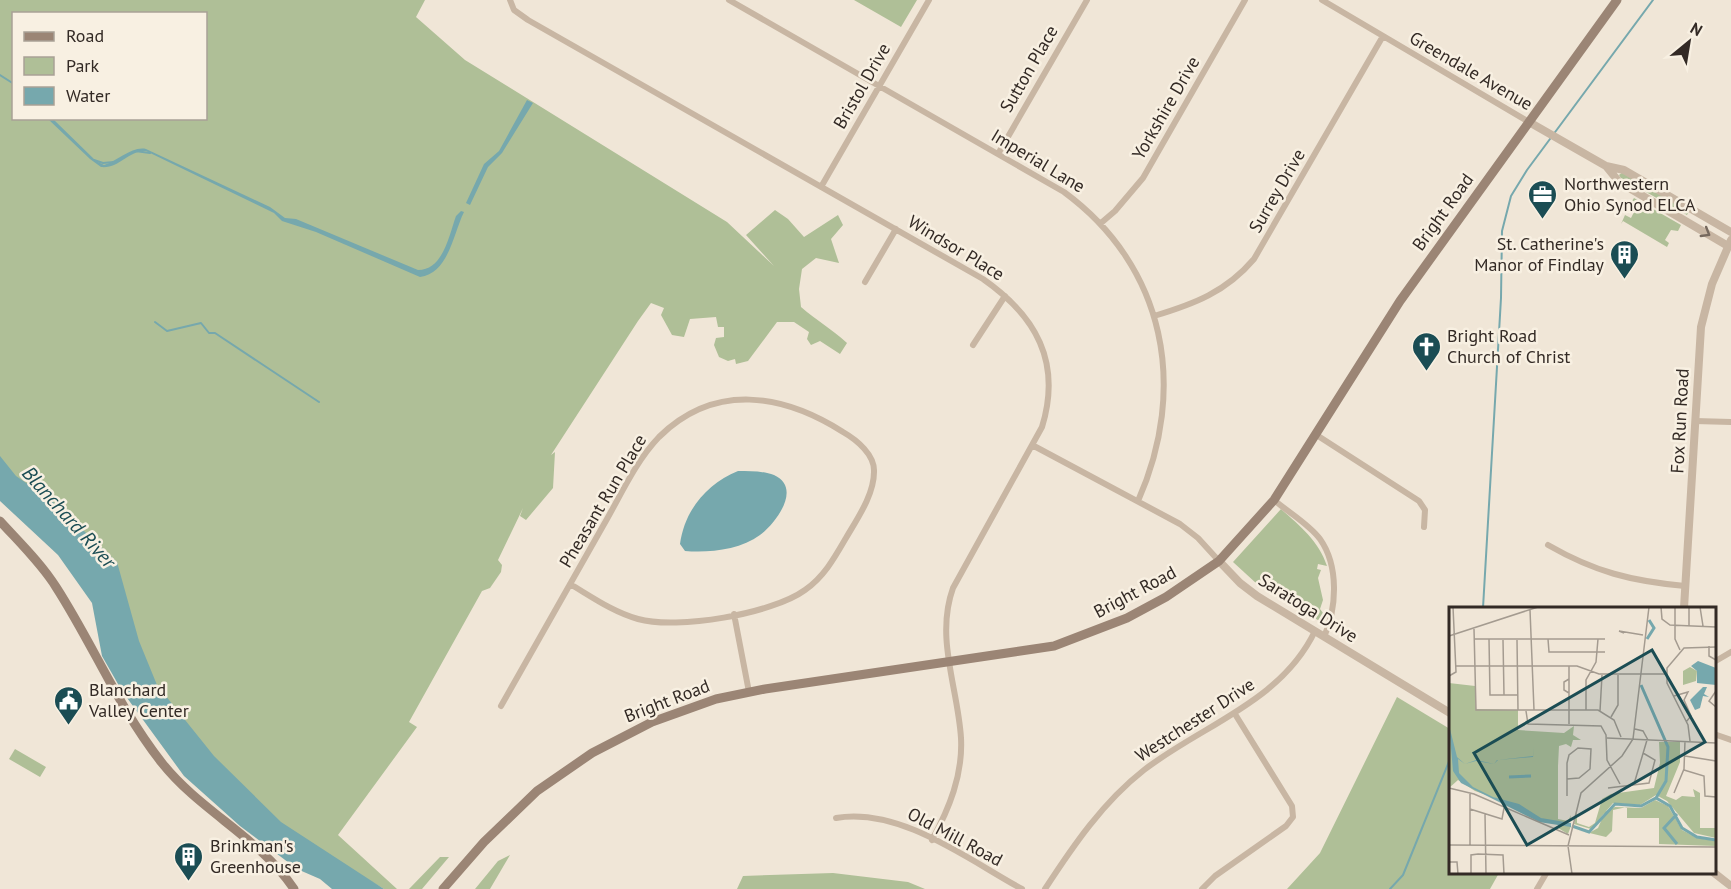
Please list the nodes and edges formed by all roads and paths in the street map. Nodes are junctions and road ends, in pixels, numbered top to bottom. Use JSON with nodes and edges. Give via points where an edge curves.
{"nodes":[{"id":1,"x":510,"y":0,"type":"edge"},
{"id":2,"x":729,"y":0,"type":"edge"},
{"id":3,"x":929,"y":0,"type":"edge"},
{"id":4,"x":1087,"y":0,"type":"edge"},
{"id":5,"x":1245,"y":0,"type":"edge"},
{"id":6,"x":1322,"y":0,"type":"edge"},
{"id":7,"x":1617,"y":0,"type":"edge"},
{"id":8,"x":1383,"y":36,"type":"junction"},
{"id":9,"x":879,"y":86,"type":"junction"},
{"id":10,"x":1529,"y":122,"type":"junction"},
{"id":11,"x":998,"y":154,"type":"junction"},
{"id":12,"x":1606,"y":166,"type":"junction"},
{"id":13,"x":821,"y":187,"type":"junction"},
{"id":14,"x":1101,"y":223,"type":"junction"},
{"id":15,"x":896,"y":229,"type":"junction"},
{"id":16,"x":1731,"y":232,"type":"edge"},
{"id":17,"x":1729,"y":243,"type":"edge"},
{"id":18,"x":865,"y":282,"type":"dead end"},
{"id":19,"x":1005,"y":296,"type":"junction"},
{"id":20,"x":1154,"y":316,"type":"junction"},
{"id":21,"x":973,"y":345,"type":"dead end"},
{"id":22,"x":1695,"y":420,"type":"junction"},
{"id":23,"x":1731,"y":422,"type":"edge"},
{"id":24,"x":1315,"y":434,"type":"junction"},
{"id":25,"x":1034,"y":446,"type":"junction"},
{"id":26,"x":1274,"y":500,"type":"junction"},
{"id":27,"x":1138,"y":501,"type":"junction"},
{"id":28,"x":0,"y":521,"type":"edge"},
{"id":29,"x":1424,"y":527,"type":"dead end"},
{"id":30,"x":1548,"y":545,"type":"dead end"},
{"id":31,"x":1219,"y":561,"type":"junction"},
{"id":32,"x":570,"y":584,"type":"junction"},
{"id":33,"x":1685,"y":586,"type":"junction"},
{"id":34,"x":1684,"y":607,"type":"edge"},
{"id":35,"x":734,"y":614,"type":"junction"},
{"id":36,"x":1315,"y":631,"type":"junction"},
{"id":37,"x":1324,"y":637,"type":"junction"},
{"id":38,"x":1731,"y":652,"type":"edge"},
{"id":39,"x":1716,"y":661,"type":"edge"},
{"id":40,"x":949,"y":663,"type":"junction"},
{"id":41,"x":749,"y":692,"type":"junction"},
{"id":42,"x":501,"y":706,"type":"dead end"},
{"id":43,"x":1449,"y":712,"type":"edge"},
{"id":44,"x":1235,"y":714,"type":"junction"},
{"id":45,"x":1716,"y":735,"type":"edge"},
{"id":46,"x":1731,"y":740,"type":"edge"},
{"id":47,"x":836,"y":818,"type":"dead end"},
{"id":48,"x":932,"y":840,"type":"junction"},
{"id":49,"x":1546,"y":874,"type":"edge"},
{"id":50,"x":1714,"y":874,"type":"edge"},
{"id":51,"x":1731,"y":886,"type":"edge"},
{"id":52,"x":294,"y":889,"type":"edge"},
{"id":53,"x":443,"y":889,"type":"edge"},
{"id":54,"x":1022,"y":889,"type":"edge"},
{"id":55,"x":1045,"y":889,"type":"edge"},
{"id":56,"x":1202,"y":889,"type":"edge"},
{"id":57,"x":1537,"y":889,"type":"edge"}],
"edges":[{"from":1,"to":13,"type":"street","name":"Windsor Place","via":[[514,10],[528,20]]},
{"from":2,"to":9,"type":"street","name":"Imperial Lane"},
{"from":3,"to":9,"type":"street","name":"Bristol Drive"},
{"from":4,"to":11,"type":"street","name":"Sutton Place"},
{"from":5,"to":14,"type":"street","name":"Yorkshire Drive","via":[[1143,178]]},
{"from":6,"to":8,"type":"street","name":"Greendale Avenue"},
{"from":7,"to":10,"type":"main road","name":"Bright Road"},
{"from":8,"to":10,"type":"street","name":"Greendale Avenue"},
{"from":8,"to":20,"type":"street","name":"Surrey Drive","via":[[1248,266],[1228,286],[1207,298]]},
{"from":9,"to":11,"type":"street","name":"Imperial Lane"},
{"from":9,"to":13,"type":"street","name":"Bristol Drive"},
{"from":10,"to":12,"type":"street","name":"Greendale Avenue"},
{"from":10,"to":24,"type":"main road","name":"Bright Road","via":[[1400,300]]},
{"from":11,"to":14,"type":"street","name":"Imperial Lane","via":[[1064,192]]},
{"from":12,"to":16,"type":"street","name":"Greendale Avenue","via":[[1624,170]]},
{"from":12,"to":17,"type":"street","name":"Greendale Avenue","one_way":true,"via":[[1619,182]]},
{"from":13,"to":15,"type":"street","name":"Windsor Place"},
{"from":14,"to":20,"type":"street","name":"Imperial Lane","via":[[1132,266]]},
{"from":15,"to":18,"type":"street"},
{"from":15,"to":19,"type":"street","name":"Windsor Place"},
{"from":17,"to":22,"type":"street","name":"Fox Run Road","via":[[1705,305]]},
{"from":19,"to":21,"type":"street"},
{"from":19,"to":25,"type":"street","name":"Windsor Place","via":[[1033,326],[1046,362],[1048,406]]},
{"from":20,"to":27,"type":"street","name":"Imperial Lane","via":[[1163,360],[1163,414],[1153,462]]},
{"from":22,"to":23,"type":"street"},
{"from":22,"to":33,"type":"street","name":"Fox Run Road"},
{"from":24,"to":26,"type":"main road","name":"Bright Road"},
{"from":24,"to":29,"type":"street","via":[[1419,501],[1425,510]]},
{"from":25,"to":27,"type":"street","name":"Saratoga Drive"},
{"from":25,"to":40,"type":"street","name":"Windsor Place","via":[[953,588],[945,626]]},
{"from":26,"to":31,"type":"main road","name":"Bright Road"},
{"from":26,"to":37,"type":"street","via":[[1319,538],[1328,555],[1333,573],[1333,613]]},
{"from":27,"to":31,"type":"street","name":"Saratoga Drive","via":[[1189,531]]},
{"from":28,"to":52,"type":"main road","via":[[56,587],[116,695],[164,765],[187,790],[272,862]]},
{"from":30,"to":33,"type":"street","via":[[1609,574],[1646,583]]},
{"from":31,"to":36,"type":"street","name":"Saratoga Drive","via":[[1248,590]]},
{"from":31,"to":40,"type":"main road","name":"Bright Road","via":[[1147,608],[1091,634],[1038,649]]},
{"from":32,"to":35,"type":"street","name":"Pheasant Run Place","via":[[618,612],[650,622],[683,623]]},
{"from":32,"to":35,"type":"street","name":"Pheasant Run Place","via":[[640,462],[660,436],[687,416],[717,404],[739,399],[772,400],[804,410],[856,441],[874,465],[873,481],[863,508],[838,551],[810,586],[777,605]]},
{"from":32,"to":42,"type":"street","name":"Pheasant Run Place"},
{"from":33,"to":34,"type":"street","name":"Fox Run Road"},
{"from":35,"to":41,"type":"street"},
{"from":36,"to":37,"type":"street","name":"Saratoga Drive"},
{"from":36,"to":44,"type":"street","name":"Westchester Drive","via":[[1299,657],[1276,682]]},
{"from":37,"to":43,"type":"street","name":"Saratoga Drive"},
{"from":38,"to":39,"type":"street"},
{"from":40,"to":41,"type":"main road","name":"Bright Road"},
{"from":40,"to":48,"type":"street","name":"Windsor Place","via":[[961,738],[960,760],[949,804]]},
{"from":41,"to":53,"type":"main road","name":"Bright Road","via":[[673,713],[612,741],[573,765],[503,822]]},
{"from":44,"to":55,"type":"street","name":"Westchester Drive","via":[[1179,746],[1135,778],[1084,831]]},
{"from":44,"to":56,"type":"street","via":[[1292,806],[1293,817]]},
{"from":45,"to":46,"type":"street"},
{"from":47,"to":48,"type":"street","name":"Old Mill Road","via":[[880,818],[902,824]]},
{"from":48,"to":54,"type":"street","name":"Old Mill Road"},
{"from":49,"to":57,"type":"street"},
{"from":50,"to":51,"type":"street"}]}
